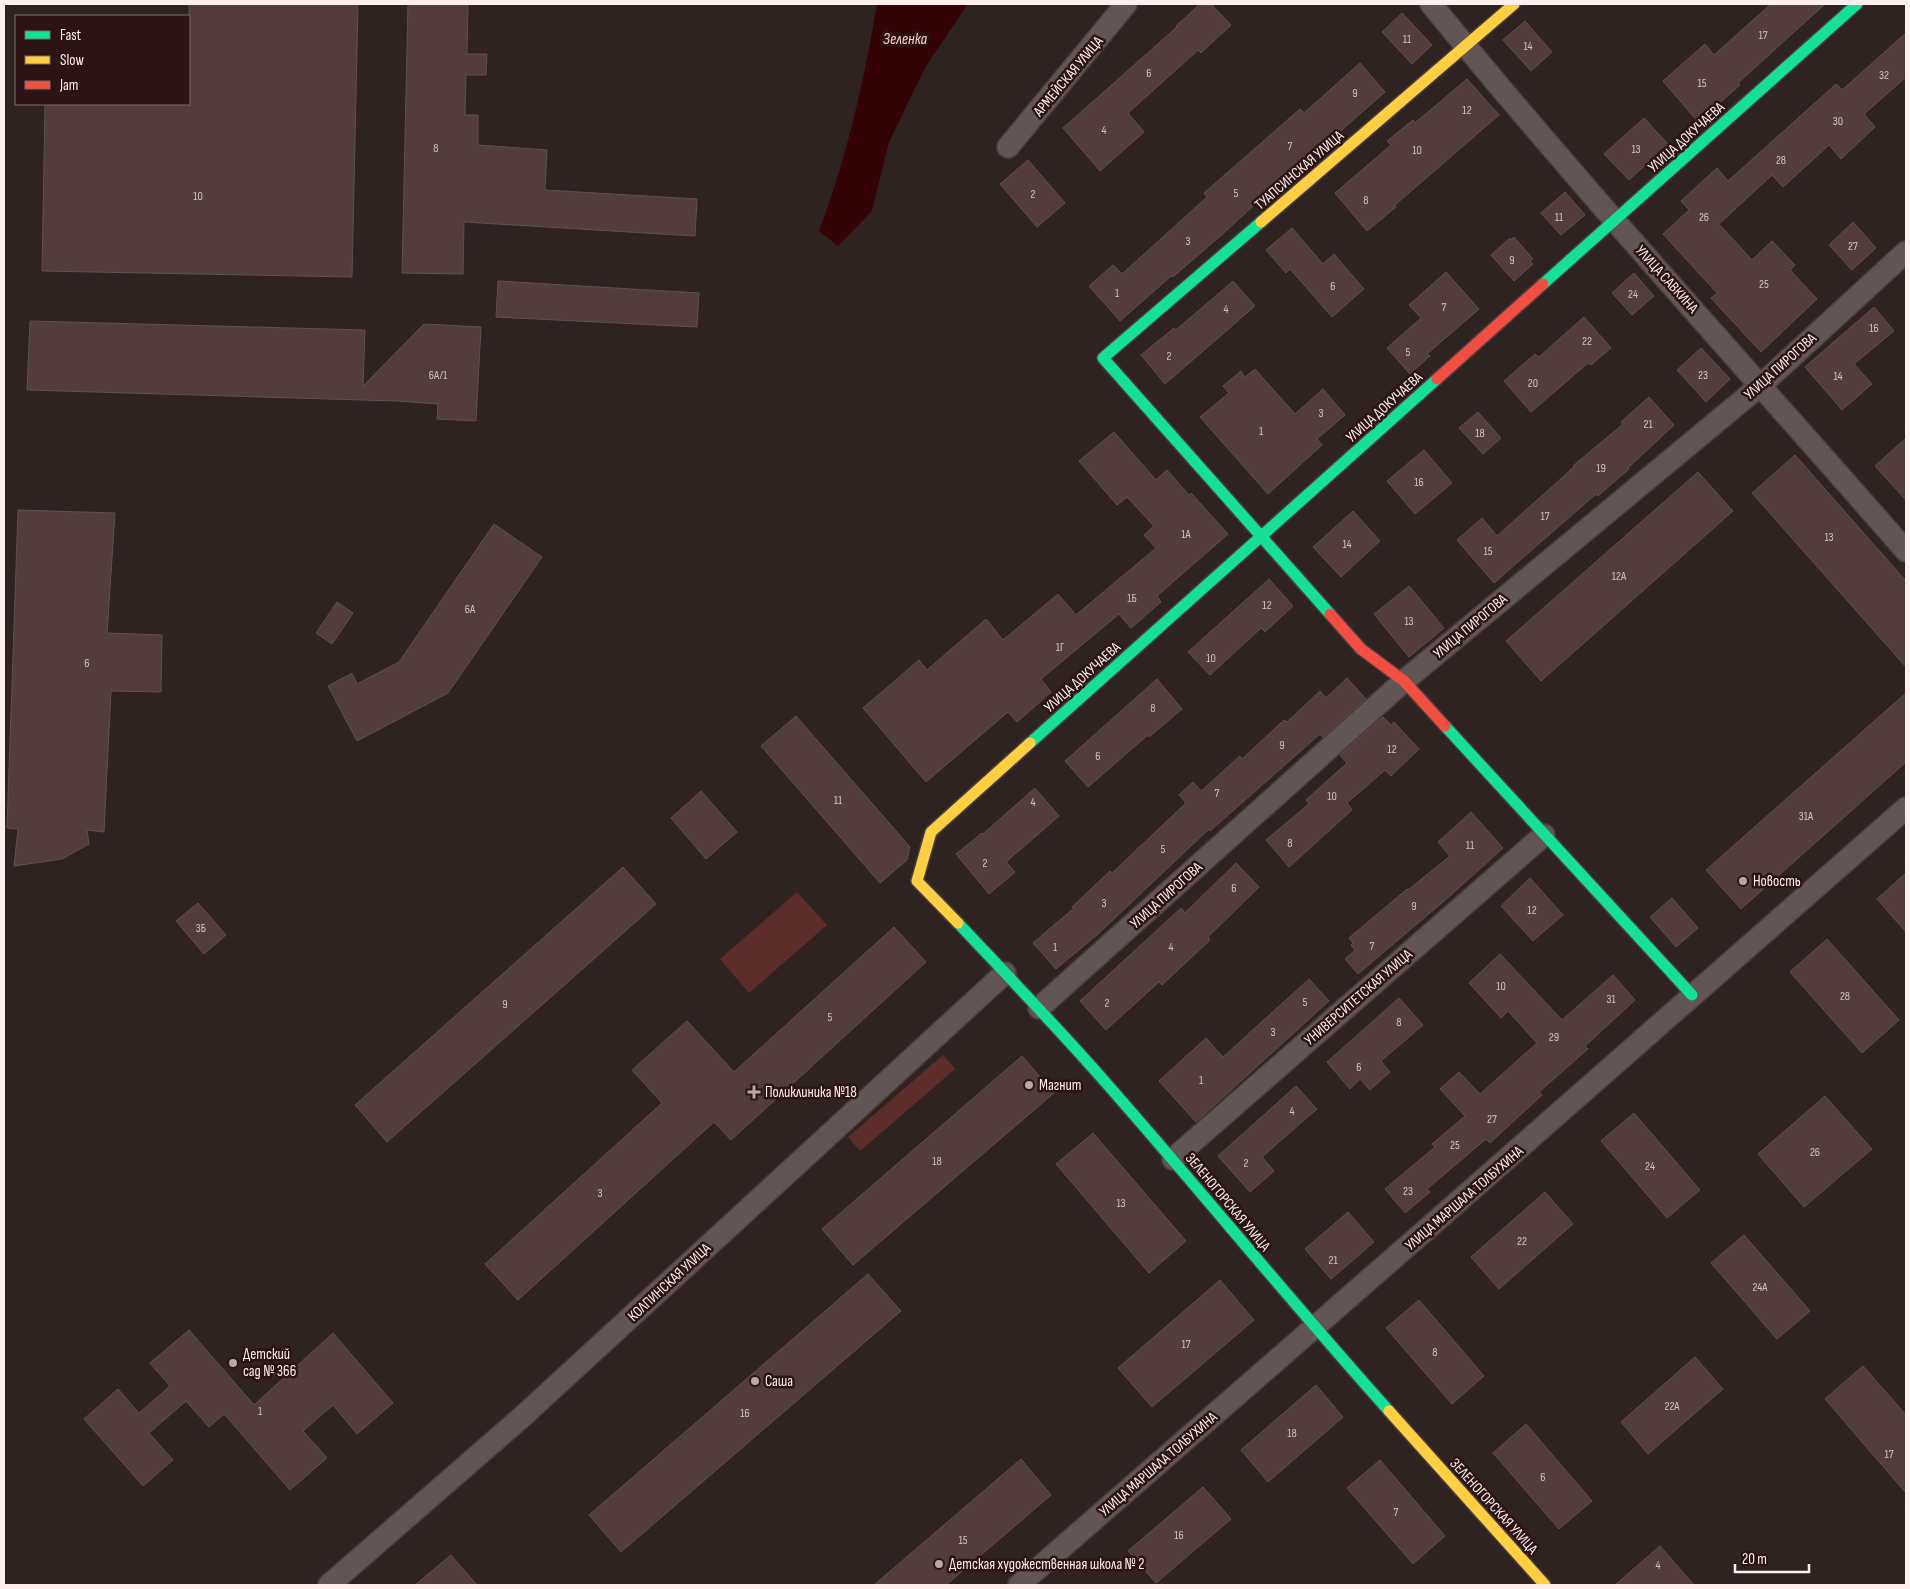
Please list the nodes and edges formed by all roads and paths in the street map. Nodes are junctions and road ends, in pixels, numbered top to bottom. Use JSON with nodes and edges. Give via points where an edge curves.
{"nodes":[{"id":1,"x":1126,"y":4,"type":"edge"},
{"id":2,"x":1432,"y":4,"type":"edge"},
{"id":3,"x":1514,"y":4,"type":"edge"},
{"id":4,"x":1857,"y":4,"type":"edge"},
{"id":5,"x":1466,"y":46,"type":"junction"},
{"id":6,"x":1008,"y":147,"type":"dead end"},
{"id":7,"x":1614,"y":221,"type":"junction"},
{"id":8,"x":1906,"y":252,"type":"edge"},
{"id":9,"x":1761,"y":384,"type":"junction"},
{"id":10,"x":1261,"y":536,"type":"junction"},
{"id":11,"x":1904,"y":543,"type":"edge"},
{"id":12,"x":1404,"y":681,"type":"junction"},
{"id":13,"x":1906,"y":808,"type":"edge"},
{"id":14,"x":930,"y":832,"type":"joint"},
{"id":15,"x":1544,"y":835,"type":"junction"},
{"id":16,"x":1005,"y":973,"type":"junction"},
{"id":17,"x":1692,"y":996,"type":"junction"},
{"id":18,"x":1039,"y":1008,"type":"junction"},
{"id":19,"x":1172,"y":1160,"type":"junction"},
{"id":20,"x":1314,"y":1327,"type":"junction"},
{"id":21,"x":328,"y":1585,"type":"edge"},
{"id":22,"x":1019,"y":1585,"type":"edge"},
{"id":23,"x":1544,"y":1585,"type":"edge"}],
"edges":[{"from":1,"to":6,"type":"street","name":"АРМЕЙСКАЯ УЛИЦА"},
{"from":2,"to":5,"type":"street","name":"УЛИЦА САВКИНА"},
{"from":3,"to":5,"type":"street","name":"ТУАПСИНСКАЯ УЛИЦА"},
{"from":4,"to":7,"type":"street","name":"УЛИЦА ДОКУЧАЕВА"},
{"from":5,"to":7,"type":"street","name":"УЛИЦА САВКИНА"},
{"from":5,"to":10,"type":"street","name":"ТУАПСИНСКАЯ УЛИЦА","via":[[1102,358]]},
{"from":7,"to":9,"type":"street","name":"УЛИЦА САВКИНА"},
{"from":7,"to":10,"type":"street","name":"УЛИЦА ДОКУЧАЕВА"},
{"from":8,"to":9,"type":"street","name":"УЛИЦА ПИРОГОВА"},
{"from":9,"to":11,"type":"street","name":"УЛИЦА САВКИНА"},
{"from":9,"to":12,"type":"street","name":"УЛИЦА ПИРОГОВА"},
{"from":10,"to":12,"type":"street","via":[[1361,648]]},
{"from":10,"to":14,"type":"street","name":"УЛИЦА ДОКУЧАЕВА"},
{"from":12,"to":15,"type":"street"},
{"from":12,"to":18,"type":"street","name":"УЛИЦА ПИРОГОВА"},
{"from":13,"to":17,"type":"street","name":"УЛИЦА МАРШАЛА ТОЛБУХИНА"},
{"from":14,"to":16,"type":"street","name":"ЗЕЛЕНОГОРСКАЯ УЛИЦА","via":[[917,882]]},
{"from":15,"to":17,"type":"street"},
{"from":15,"to":19,"type":"street","name":"УНИВЕРСИТЕТСКАЯ УЛИЦА"},
{"from":16,"to":18,"type":"street","name":"ЗЕЛЕНОГОРСКАЯ УЛИЦА"},
{"from":16,"to":21,"type":"street","name":"КОЛПИНСКАЯ УЛИЦА","via":[[522,1417]]},
{"from":17,"to":20,"type":"street","name":"УЛИЦА МАРШАЛА ТОЛБУХИНА"},
{"from":18,"to":19,"type":"street","name":"ЗЕЛЕНОГОРСКАЯ УЛИЦА"},
{"from":19,"to":20,"type":"street","name":"ЗЕЛЕНОГОРСКАЯ УЛИЦА"},
{"from":20,"to":22,"type":"street","name":"УЛИЦА МАРШАЛА ТОЛБУХИНА"},
{"from":20,"to":23,"type":"street","name":"ЗЕЛЕНОГОРСКАЯ УЛИЦА"}]}
